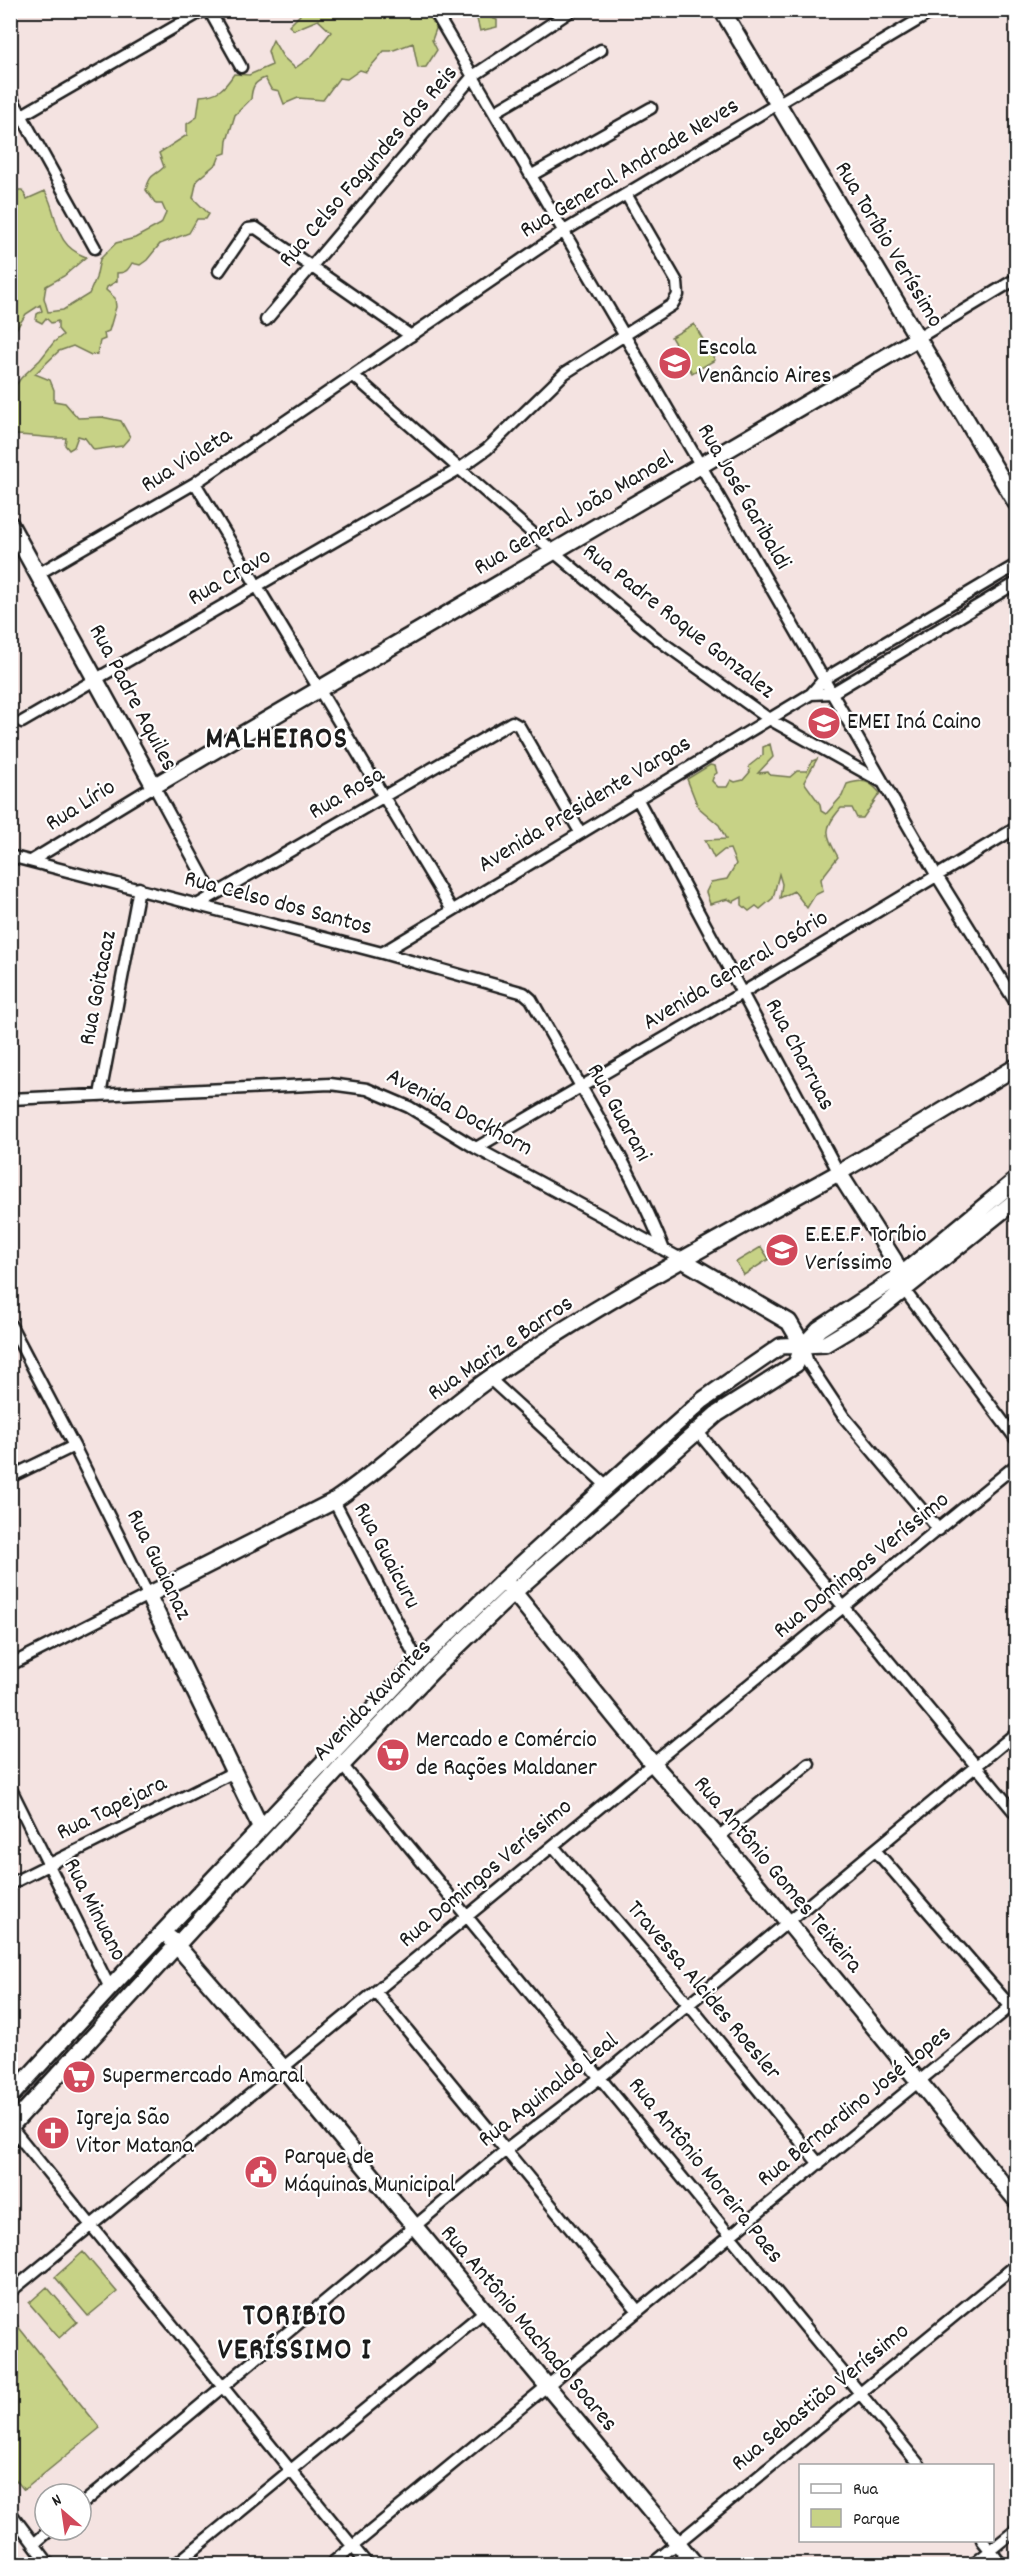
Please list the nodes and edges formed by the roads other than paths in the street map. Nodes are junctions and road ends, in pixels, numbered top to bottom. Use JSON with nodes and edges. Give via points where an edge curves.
{"nodes":[{"id":1,"x":204,"y":10,"type":"edge"},
{"id":2,"x":209,"y":10,"type":"edge"},
{"id":3,"x":434,"y":10,"type":"edge"},
{"id":4,"x":572,"y":10,"type":"edge"},
{"id":5,"x":722,"y":10,"type":"edge"},
{"id":6,"x":935,"y":10,"type":"edge"},
{"id":7,"x":601,"y":50,"type":"dead end"},
{"id":8,"x":241,"y":67,"type":"dead end"},
{"id":9,"x":473,"y":76,"type":"junction"},
{"id":10,"x":10,"y":95,"type":"edge"},
{"id":11,"x":777,"y":105,"type":"junction"},
{"id":12,"x":651,"y":108,"type":"dead end"},
{"id":13,"x":495,"y":112,"type":"junction"},
{"id":14,"x":22,"y":115,"type":"junction"},
{"id":15,"x":10,"y":122,"type":"edge"},
{"id":16,"x":532,"y":175,"type":"junction"},
{"id":17,"x":626,"y":195,"type":"junction"},
{"id":18,"x":564,"y":231,"type":"junction"},
{"id":19,"x":95,"y":248,"type":"dead end"},
{"id":20,"x":310,"y":266,"type":"junction"},
{"id":21,"x":219,"y":271,"type":"dead end"},
{"id":22,"x":1017,"y":279,"type":"edge"},
{"id":23,"x":266,"y":320,"type":"dead end"},
{"id":24,"x":411,"y":336,"type":"junction"},
{"id":25,"x":625,"y":336,"type":"junction"},
{"id":26,"x":918,"y":338,"type":"junction"},
{"id":27,"x":354,"y":376,"type":"junction"},
{"id":28,"x":701,"y":466,"type":"junction"},
{"id":29,"x":459,"y":469,"type":"junction"},
{"id":30,"x":195,"y":483,"type":"junction"},
{"id":31,"x":1017,"y":503,"type":"edge"},
{"id":32,"x":10,"y":524,"type":"edge"},
{"id":33,"x":554,"y":552,"type":"junction"},
{"id":34,"x":1017,"y":566,"type":"edge"},
{"id":35,"x":38,"y":574,"type":"junction"},
{"id":36,"x":1017,"y":583,"type":"edge"},
{"id":37,"x":258,"y":586,"type":"junction"},
{"id":38,"x":97,"y":679,"type":"junction"},
{"id":39,"x":824,"y":679,"type":"junction"},
{"id":40,"x":318,"y":690,"type":"junction"},
{"id":41,"x":832,"y":693,"type":"junction"},
{"id":42,"x":811,"y":694,"type":"junction"},
{"id":43,"x":769,"y":719,"type":"junction"},
{"id":44,"x":22,"y":722,"type":"dead end"},
{"id":45,"x":884,"y":783,"type":"junction"},
{"id":46,"x":154,"y":786,"type":"junction"},
{"id":47,"x":385,"y":796,"type":"junction"},
{"id":48,"x":637,"y":798,"type":"junction"},
{"id":49,"x":1017,"y":828,"type":"edge"},
{"id":50,"x":580,"y":832,"type":"junction"},
{"id":51,"x":10,"y":856,"type":"edge"},
{"id":52,"x":31,"y":861,"type":"junction"},
{"id":53,"x":937,"y":876,"type":"junction"},
{"id":54,"x":139,"y":888,"type":"junction"},
{"id":55,"x":213,"y":895,"type":"junction"},
{"id":56,"x":197,"y":905,"type":"junction"},
{"id":57,"x":452,"y":910,"type":"junction"},
{"id":58,"x":382,"y":953,"type":"junction"},
{"id":59,"x":742,"y":993,"type":"junction"},
{"id":60,"x":531,"y":999,"type":"joint"},
{"id":61,"x":1017,"y":1003,"type":"edge"},
{"id":62,"x":1017,"y":1067,"type":"edge"},
{"id":63,"x":580,"y":1087,"type":"junction"},
{"id":64,"x":100,"y":1095,"type":"junction"},
{"id":65,"x":10,"y":1099,"type":"edge"},
{"id":66,"x":476,"y":1148,"type":"junction"},
{"id":67,"x":839,"y":1173,"type":"junction"},
{"id":68,"x":1017,"y":1180,"type":"edge"},
{"id":69,"x":1017,"y":1200,"type":"edge"},
{"id":70,"x":664,"y":1250,"type":"junction"},
{"id":71,"x":681,"y":1259,"type":"junction"},
{"id":72,"x":902,"y":1275,"type":"junction"},
{"id":73,"x":905,"y":1291,"type":"junction"},
{"id":74,"x":778,"y":1315,"type":"junction"},
{"id":75,"x":10,"y":1324,"type":"edge"},
{"id":76,"x":781,"y":1346,"type":"junction"},
{"id":77,"x":803,"y":1346,"type":"junction"},
{"id":78,"x":490,"y":1378,"type":"junction"},
{"id":79,"x":697,"y":1431,"type":"junction"},
{"id":80,"x":1017,"y":1439,"type":"edge"},
{"id":81,"x":74,"y":1446,"type":"junction"},
{"id":82,"x":1017,"y":1465,"type":"edge"},
{"id":83,"x":10,"y":1477,"type":"edge"},
{"id":84,"x":607,"y":1486,"type":"junction"},
{"id":85,"x":334,"y":1501,"type":"junction"},
{"id":86,"x":939,"y":1530,"type":"junction"},
{"id":87,"x":504,"y":1580,"type":"junction"},
{"id":88,"x":514,"y":1592,"type":"junction"},
{"id":89,"x":148,"y":1595,"type":"junction"},
{"id":90,"x":845,"y":1608,"type":"junction"},
{"id":91,"x":418,"y":1662,"type":"junction"},
{"id":92,"x":10,"y":1665,"type":"edge"},
{"id":93,"x":1017,"y":1733,"type":"edge"},
{"id":94,"x":653,"y":1764,"type":"junction"},
{"id":95,"x":809,"y":1764,"type":"dead end"},
{"id":96,"x":342,"y":1765,"type":"junction"},
{"id":97,"x":976,"y":1767,"type":"junction"},
{"id":98,"x":234,"y":1772,"type":"junction"},
{"id":99,"x":10,"y":1787,"type":"edge"},
{"id":100,"x":1017,"y":1814,"type":"edge"},
{"id":101,"x":261,"y":1828,"type":"junction"},
{"id":102,"x":718,"y":1837,"type":"junction"},
{"id":103,"x":553,"y":1846,"type":"junction"},
{"id":104,"x":875,"y":1850,"type":"junction"},
{"id":105,"x":48,"y":1864,"type":"junction"},
{"id":106,"x":10,"y":1884,"type":"edge"},
{"id":107,"x":469,"y":1915,"type":"junction"},
{"id":108,"x":788,"y":1922,"type":"junction"},
{"id":109,"x":164,"y":1930,"type":"junction"},
{"id":110,"x":176,"y":1945,"type":"junction"},
{"id":111,"x":110,"y":1988,"type":"junction"},
{"id":112,"x":376,"y":1992,"type":"junction"},
{"id":113,"x":1014,"y":2004,"type":"edge"},
{"id":114,"x":689,"y":2005,"type":"junction"},
{"id":115,"x":284,"y":2069,"type":"junction"},
{"id":116,"x":602,"y":2077,"type":"junction"},
{"id":117,"x":920,"y":2082,"type":"junction"},
{"id":118,"x":10,"y":2097,"type":"edge"},
{"id":119,"x":11,"y":2127,"type":"edge"},
{"id":120,"x":506,"y":2150,"type":"junction"},
{"id":121,"x":819,"y":2164,"type":"junction"},
{"id":122,"x":1015,"y":2196,"type":"edge"},
{"id":123,"x":92,"y":2226,"type":"junction"},
{"id":124,"x":414,"y":2228,"type":"junction"},
{"id":125,"x":730,"y":2235,"type":"junction"},
{"id":126,"x":1017,"y":2265,"type":"edge"},
{"id":127,"x":10,"y":2292,"type":"edge"},
{"id":128,"x":485,"y":2311,"type":"junction"},
{"id":129,"x":638,"y":2311,"type":"junction"},
{"id":130,"x":223,"y":2386,"type":"junction"},
{"id":131,"x":548,"y":2386,"type":"junction"},
{"id":132,"x":861,"y":2392,"type":"junction"},
{"id":133,"x":919,"y":2464,"type":"edge"},
{"id":134,"x":289,"y":2469,"type":"junction"},
{"id":135,"x":93,"y":2495,"type":"edge"},
{"id":136,"x":10,"y":2512,"type":"edge"},
{"id":137,"x":1017,"y":2530,"type":"edge"},
{"id":138,"x":983,"y":2542,"type":"edge"},
{"id":139,"x":35,"y":2543,"type":"joint"},
{"id":140,"x":678,"y":2543,"type":"junction"},
{"id":141,"x":352,"y":2547,"type":"junction"},
{"id":142,"x":990,"y":2551,"type":"junction"},
{"id":143,"x":50,"y":2565,"type":"edge"},
{"id":144,"x":176,"y":2565,"type":"edge"},
{"id":145,"x":331,"y":2565,"type":"edge"},
{"id":146,"x":367,"y":2565,"type":"edge"},
{"id":147,"x":652,"y":2565,"type":"edge"},
{"id":148,"x":695,"y":2565,"type":"edge"},
{"id":149,"x":974,"y":2565,"type":"edge"},
{"id":150,"x":1001,"y":2565,"type":"edge"}],
"edges":[{"from":1,"to":14,"type":"street"},
{"from":2,"to":8,"type":"street"},
{"from":3,"to":9,"type":"street","name":"Rua José Garibaldi"},
{"from":4,"to":9,"type":"street","name":"Rua Celso Fagundes dos Reis"},
{"from":5,"to":11,"type":"street","name":"Rua Toríbio Veríssimo"},
{"from":6,"to":11,"type":"street","name":"Rua General Andrade Neves"},
{"from":7,"to":13,"type":"street"},
{"from":9,"to":13,"type":"street","name":"Rua José Garibaldi"},
{"from":9,"to":20,"type":"street","name":"Rua Celso Fagundes dos Reis"},
{"from":10,"to":14,"type":"street"},
{"from":11,"to":17,"type":"street","name":"Rua General Andrade Neves"},
{"from":11,"to":26,"type":"street","name":"Rua Toríbio Veríssimo"},
{"from":12,"to":16,"type":"street"},
{"from":13,"to":16,"type":"street","name":"Rua José Garibaldi"},
{"from":14,"to":15,"type":"street"},
{"from":14,"to":19,"type":"street"},
{"from":16,"to":18,"type":"street","name":"Rua José Garibaldi"},
{"from":17,"to":18,"type":"street","name":"Rua General Andrade Neves"},
{"from":17,"to":25,"type":"street","name":"Rua Cravo","via":[[677,282],[678,295],[672,305]]},
{"from":18,"to":24,"type":"street","name":"Rua General Andrade Neves"},
{"from":18,"to":25,"type":"street","name":"Rua José Garibaldi"},
{"from":20,"to":21,"type":"street","via":[[252,227]]},
{"from":20,"to":23,"type":"street","name":"Rua Celso Fagundes dos Reis"},
{"from":20,"to":24,"type":"street"},
{"from":22,"to":26,"type":"street","name":"Rua General João Manoel"},
{"from":24,"to":27,"type":"street","name":"Rua General Andrade Neves"},
{"from":25,"to":28,"type":"street","name":"Rua José Garibaldi"},
{"from":25,"to":29,"type":"street","name":"Rua Cravo","via":[[565,373],[487,449]]},
{"from":26,"to":28,"type":"street","name":"Rua General João Manoel"},
{"from":26,"to":31,"type":"street","name":"Rua Toríbio Veríssimo"},
{"from":27,"to":29,"type":"street","name":"Rua Padre Roque Gonzalez"},
{"from":27,"to":30,"type":"street","name":"Rua Violeta"},
{"from":28,"to":33,"type":"street","name":"Rua General João Manoel"},
{"from":28,"to":39,"type":"street","name":"Rua José Garibaldi"},
{"from":29,"to":33,"type":"street","name":"Rua Padre Roque Gonzalez"},
{"from":29,"to":37,"type":"street","name":"Rua Cravo"},
{"from":30,"to":35,"type":"street","name":"Rua Violeta"},
{"from":30,"to":37,"type":"street"},
{"from":32,"to":35,"type":"street","name":"Rua Padre Aquiles"},
{"from":33,"to":40,"type":"street","name":"Rua General João Manoel"},
{"from":33,"to":43,"type":"street","name":"Rua Padre Roque Gonzalez","via":[[656,638]]},
{"from":34,"to":39,"type":"street","name":"Avenida Presidente Vargas"},
{"from":35,"to":38,"type":"street","name":"Rua Padre Aquiles"},
{"from":36,"to":41,"type":"street","name":"Avenida Presidente Vargas"},
{"from":37,"to":38,"type":"street","name":"Rua Cravo"},
{"from":37,"to":40,"type":"street"},
{"from":38,"to":44,"type":"street","name":"Rua Cravo"},
{"from":38,"to":46,"type":"street","name":"Rua Padre Aquiles"},
{"from":39,"to":41,"type":"street","name":"Rua José Garibaldi"},
{"from":39,"to":42,"type":"street","name":"Avenida Presidente Vargas"},
{"from":40,"to":46,"type":"street","name":"Rua General João Manoel"},
{"from":40,"to":47,"type":"street"},
{"from":41,"to":42,"type":"street","name":"Avenida Presidente Vargas"},
{"from":41,"to":45,"type":"street","name":"Rua José Garibaldi"},
{"from":42,"to":43,"type":"street","name":"Avenida Presidente Vargas"},
{"from":43,"to":45,"type":"street","name":"Rua Padre Roque Gonzalez"},
{"from":43,"to":48,"type":"street","name":"Avenida Presidente Vargas"},
{"from":45,"to":53,"type":"street","name":"Rua José Garibaldi"},
{"from":46,"to":52,"type":"street","name":"Rua Lírio"},
{"from":46,"to":55,"type":"street","name":"Rua Padre Aquiles"},
{"from":47,"to":50,"type":"street","name":"Rua Rosa","via":[[512,722],[519,726]]},
{"from":47,"to":55,"type":"street","name":"Rua Rosa"},
{"from":47,"to":57,"type":"street"},
{"from":48,"to":50,"type":"street","name":"Avenida Presidente Vargas"},
{"from":48,"to":59,"type":"street","name":"Rua Charruas"},
{"from":49,"to":53,"type":"street","name":"Avenida General Osório"},
{"from":50,"to":57,"type":"street","name":"Avenida Presidente Vargas"},
{"from":51,"to":52,"type":"street","name":"Rua Celso dos Santos"},
{"from":52,"to":54,"type":"street","name":"Rua Celso dos Santos"},
{"from":53,"to":59,"type":"street","name":"Avenida General Osório"},
{"from":53,"to":61,"type":"street","name":"Rua José Garibaldi"},
{"from":54,"to":56,"type":"street","name":"Rua Celso dos Santos"},
{"from":54,"to":64,"type":"street","name":"Rua Goitacaz"},
{"from":55,"to":56,"type":"street","name":"Rua Rosa"},
{"from":56,"to":58,"type":"street","name":"Rua Celso dos Santos"},
{"from":57,"to":58,"type":"street","name":"Avenida Presidente Vargas"},
{"from":58,"to":60,"type":"street","name":"Rua Celso dos Santos","via":[[516,990]]},
{"from":59,"to":63,"type":"street","name":"Avenida General Osório"},
{"from":59,"to":67,"type":"street","name":"Rua Charruas"},
{"from":60,"to":63,"type":"street","name":"Rua Guarani"},
{"from":62,"to":67,"type":"street","name":"Rua Mariz e Barros"},
{"from":63,"to":66,"type":"street","name":"Avenida General Osório"},
{"from":63,"to":70,"type":"street","name":"Rua Guarani","via":[[651,1216]]},
{"from":64,"to":65,"type":"street","name":"Avenida Dockhorn"},
{"from":64,"to":66,"type":"street","name":"Avenida Dockhorn","via":[[330,1084],[367,1089],[409,1107]]},
{"from":66,"to":70,"type":"street","name":"Avenida Dockhorn"},
{"from":67,"to":71,"type":"street","name":"Rua Mariz e Barros"},
{"from":67,"to":72,"type":"street"},
{"from":68,"to":72,"type":"street","name":"Avenida Xavantes"},
{"from":69,"to":73,"type":"street"},
{"from":70,"to":71,"type":"street","name":"Avenida Dockhorn"},
{"from":71,"to":74,"type":"street","name":"Avenida Dockhorn"},
{"from":71,"to":78,"type":"street","name":"Rua Mariz e Barros"},
{"from":72,"to":73,"type":"street"},
{"from":72,"to":77,"type":"street","name":"Avenida Xavantes","via":[[819,1329]]},
{"from":73,"to":77,"type":"street","via":[[825,1344]]},
{"from":73,"to":80,"type":"street"},
{"from":74,"to":76,"type":"street","via":[[783,1327]]},
{"from":74,"to":77,"type":"street","name":"Avenida Dockhorn","via":[[789,1322]]},
{"from":75,"to":81,"type":"street","name":"Rua Guaianaz"},
{"from":76,"to":77,"type":"street"},
{"from":76,"to":84,"type":"street","name":"Avenida Xavantes","via":[[703,1400]]},
{"from":77,"to":79,"type":"street","name":"Avenida Xavantes","via":[[796,1364]]},
{"from":77,"to":86,"type":"street","via":[[808,1363],[844,1417]]},
{"from":78,"to":84,"type":"street"},
{"from":78,"to":85,"type":"street","name":"Rua Mariz e Barros"},
{"from":79,"to":88,"type":"street","name":"Avenida Xavantes"},
{"from":79,"to":90,"type":"street"},
{"from":81,"to":83,"type":"street"},
{"from":81,"to":89,"type":"street","name":"Rua Guaianaz"},
{"from":82,"to":86,"type":"street","name":"Rua Domingos Veríssimo"},
{"from":84,"to":87,"type":"street","name":"Avenida Xavantes"},
{"from":85,"to":89,"type":"street","name":"Rua Mariz e Barros"},
{"from":85,"to":91,"type":"street","name":"Rua Guaicuru"},
{"from":86,"to":90,"type":"street","name":"Rua Domingos Veríssimo"},
{"from":87,"to":88,"type":"street","name":"Rua Antônio Gomes Teixeira"},
{"from":87,"to":91,"type":"street","name":"Avenida Xavantes"},
{"from":88,"to":94,"type":"street","name":"Rua Antônio Gomes Teixeira"},
{"from":88,"to":96,"type":"street","name":"Avenida Xavantes"},
{"from":89,"to":92,"type":"street","name":"Rua Mariz e Barros"},
{"from":89,"to":98,"type":"street","name":"Rua Guaianaz"},
{"from":90,"to":94,"type":"street","name":"Rua Domingos Veríssimo"},
{"from":90,"to":97,"type":"street"},
{"from":91,"to":101,"type":"street","name":"Avenida Xavantes"},
{"from":93,"to":97,"type":"street","name":"Rua Aguinaldo Leal"},
{"from":94,"to":102,"type":"street","name":"Rua Antônio Gomes Teixeira"},
{"from":94,"to":103,"type":"street","name":"Rua Domingos Veríssimo"},
{"from":95,"to":102,"type":"street"},
{"from":96,"to":107,"type":"street","name":"Rua Antônio Moreira Paes"},
{"from":96,"to":110,"type":"street","name":"Avenida Xavantes"},
{"from":97,"to":100,"type":"street"},
{"from":97,"to":104,"type":"street","name":"Rua Aguinaldo Leal"},
{"from":98,"to":101,"type":"street","name":"Rua Guaianaz"},
{"from":98,"to":105,"type":"street","name":"Rua Tapejara"},
{"from":99,"to":105,"type":"street","name":"Rua Minuano"},
{"from":101,"to":109,"type":"street","name":"Avenida Xavantes"},
{"from":102,"to":108,"type":"street","name":"Rua Antônio Gomes Teixeira"},
{"from":103,"to":107,"type":"street","name":"Rua Domingos Veríssimo"},
{"from":103,"to":114,"type":"street","name":"Travessa Alcides Roesler"},
{"from":104,"to":108,"type":"street","name":"Rua Aguinaldo Leal"},
{"from":104,"to":113,"type":"street"},
{"from":105,"to":106,"type":"street","name":"Rua Tapejara"},
{"from":105,"to":111,"type":"street","name":"Rua Minuano"},
{"from":107,"to":112,"type":"street","name":"Rua Domingos Veríssimo"},
{"from":107,"to":116,"type":"street","name":"Rua Antônio Moreira Paes"},
{"from":108,"to":114,"type":"street","name":"Rua Aguinaldo Leal"},
{"from":108,"to":117,"type":"street","name":"Rua Antônio Gomes Teixeira"},
{"from":109,"to":110,"type":"street","name":"Rua Antônio Machado Soares"},
{"from":109,"to":111,"type":"street","name":"Avenida Xavantes"},
{"from":110,"to":115,"type":"street","name":"Rua Antônio Machado Soares"},
{"from":110,"to":119,"type":"street","name":"Avenida Xavantes"},
{"from":111,"to":118,"type":"street","name":"Avenida Xavantes"},
{"from":112,"to":115,"type":"street","name":"Rua Domingos Veríssimo"},
{"from":112,"to":120,"type":"street"},
{"from":113,"to":117,"type":"street","name":"Rua Bernardino José Lopes"},
{"from":114,"to":116,"type":"street","name":"Rua Aguinaldo Leal"},
{"from":114,"to":121,"type":"street","name":"Travessa Alcides Roesler"},
{"from":115,"to":123,"type":"street","name":"Rua Domingos Veríssimo"},
{"from":115,"to":124,"type":"street","name":"Rua Antônio Machado Soares"},
{"from":116,"to":120,"type":"street","name":"Rua Aguinaldo Leal"},
{"from":116,"to":125,"type":"street","name":"Rua Antônio Moreira Paes"},
{"from":117,"to":121,"type":"street","name":"Rua Bernardino José Lopes"},
{"from":117,"to":122,"type":"street","name":"Rua Antônio Gomes Teixeira"},
{"from":119,"to":123,"type":"street"},
{"from":120,"to":124,"type":"street","name":"Rua Aguinaldo Leal"},
{"from":120,"to":129,"type":"street"},
{"from":121,"to":125,"type":"street","name":"Rua Bernardino José Lopes"},
{"from":123,"to":127,"type":"street","name":"Rua Domingos Veríssimo"},
{"from":123,"to":130,"type":"street"},
{"from":124,"to":128,"type":"street","name":"Rua Antônio Machado Soares"},
{"from":124,"to":130,"type":"street","name":"Rua Aguinaldo Leal"},
{"from":125,"to":129,"type":"street","name":"Rua Bernardino José Lopes"},
{"from":125,"to":132,"type":"street","name":"Rua Antônio Moreira Paes"},
{"from":126,"to":132,"type":"street","name":"Rua Sebastião Veríssimo"},
{"from":128,"to":131,"type":"street","name":"Rua Antônio Machado Soares"},
{"from":128,"to":134,"type":"street"},
{"from":129,"to":131,"type":"street","name":"Rua Bernardino José Lopes"},
{"from":130,"to":134,"type":"street"},
{"from":130,"to":135,"type":"street","name":"Rua Aguinaldo Leal"},
{"from":131,"to":140,"type":"street","name":"Rua Antônio Machado Soares"},
{"from":131,"to":141,"type":"street","name":"Rua Bernardino José Lopes"},
{"from":132,"to":133,"type":"street","name":"Rua Antônio Moreira Paes"},
{"from":132,"to":140,"type":"street","name":"Rua Sebastião Veríssimo"},
{"from":134,"to":141,"type":"street"},
{"from":134,"to":144,"type":"street"},
{"from":136,"to":139,"type":"street"},
{"from":137,"to":142,"type":"street"},
{"from":138,"to":142,"type":"street"},
{"from":139,"to":143,"type":"street"},
{"from":140,"to":147,"type":"street","name":"Rua Sebastião Veríssimo"},
{"from":140,"to":148,"type":"street","name":"Rua Antônio Machado Soares"},
{"from":141,"to":145,"type":"street","name":"Rua Bernardino José Lopes"},
{"from":141,"to":146,"type":"street"},
{"from":142,"to":149,"type":"street"},
{"from":142,"to":150,"type":"street"}]}
